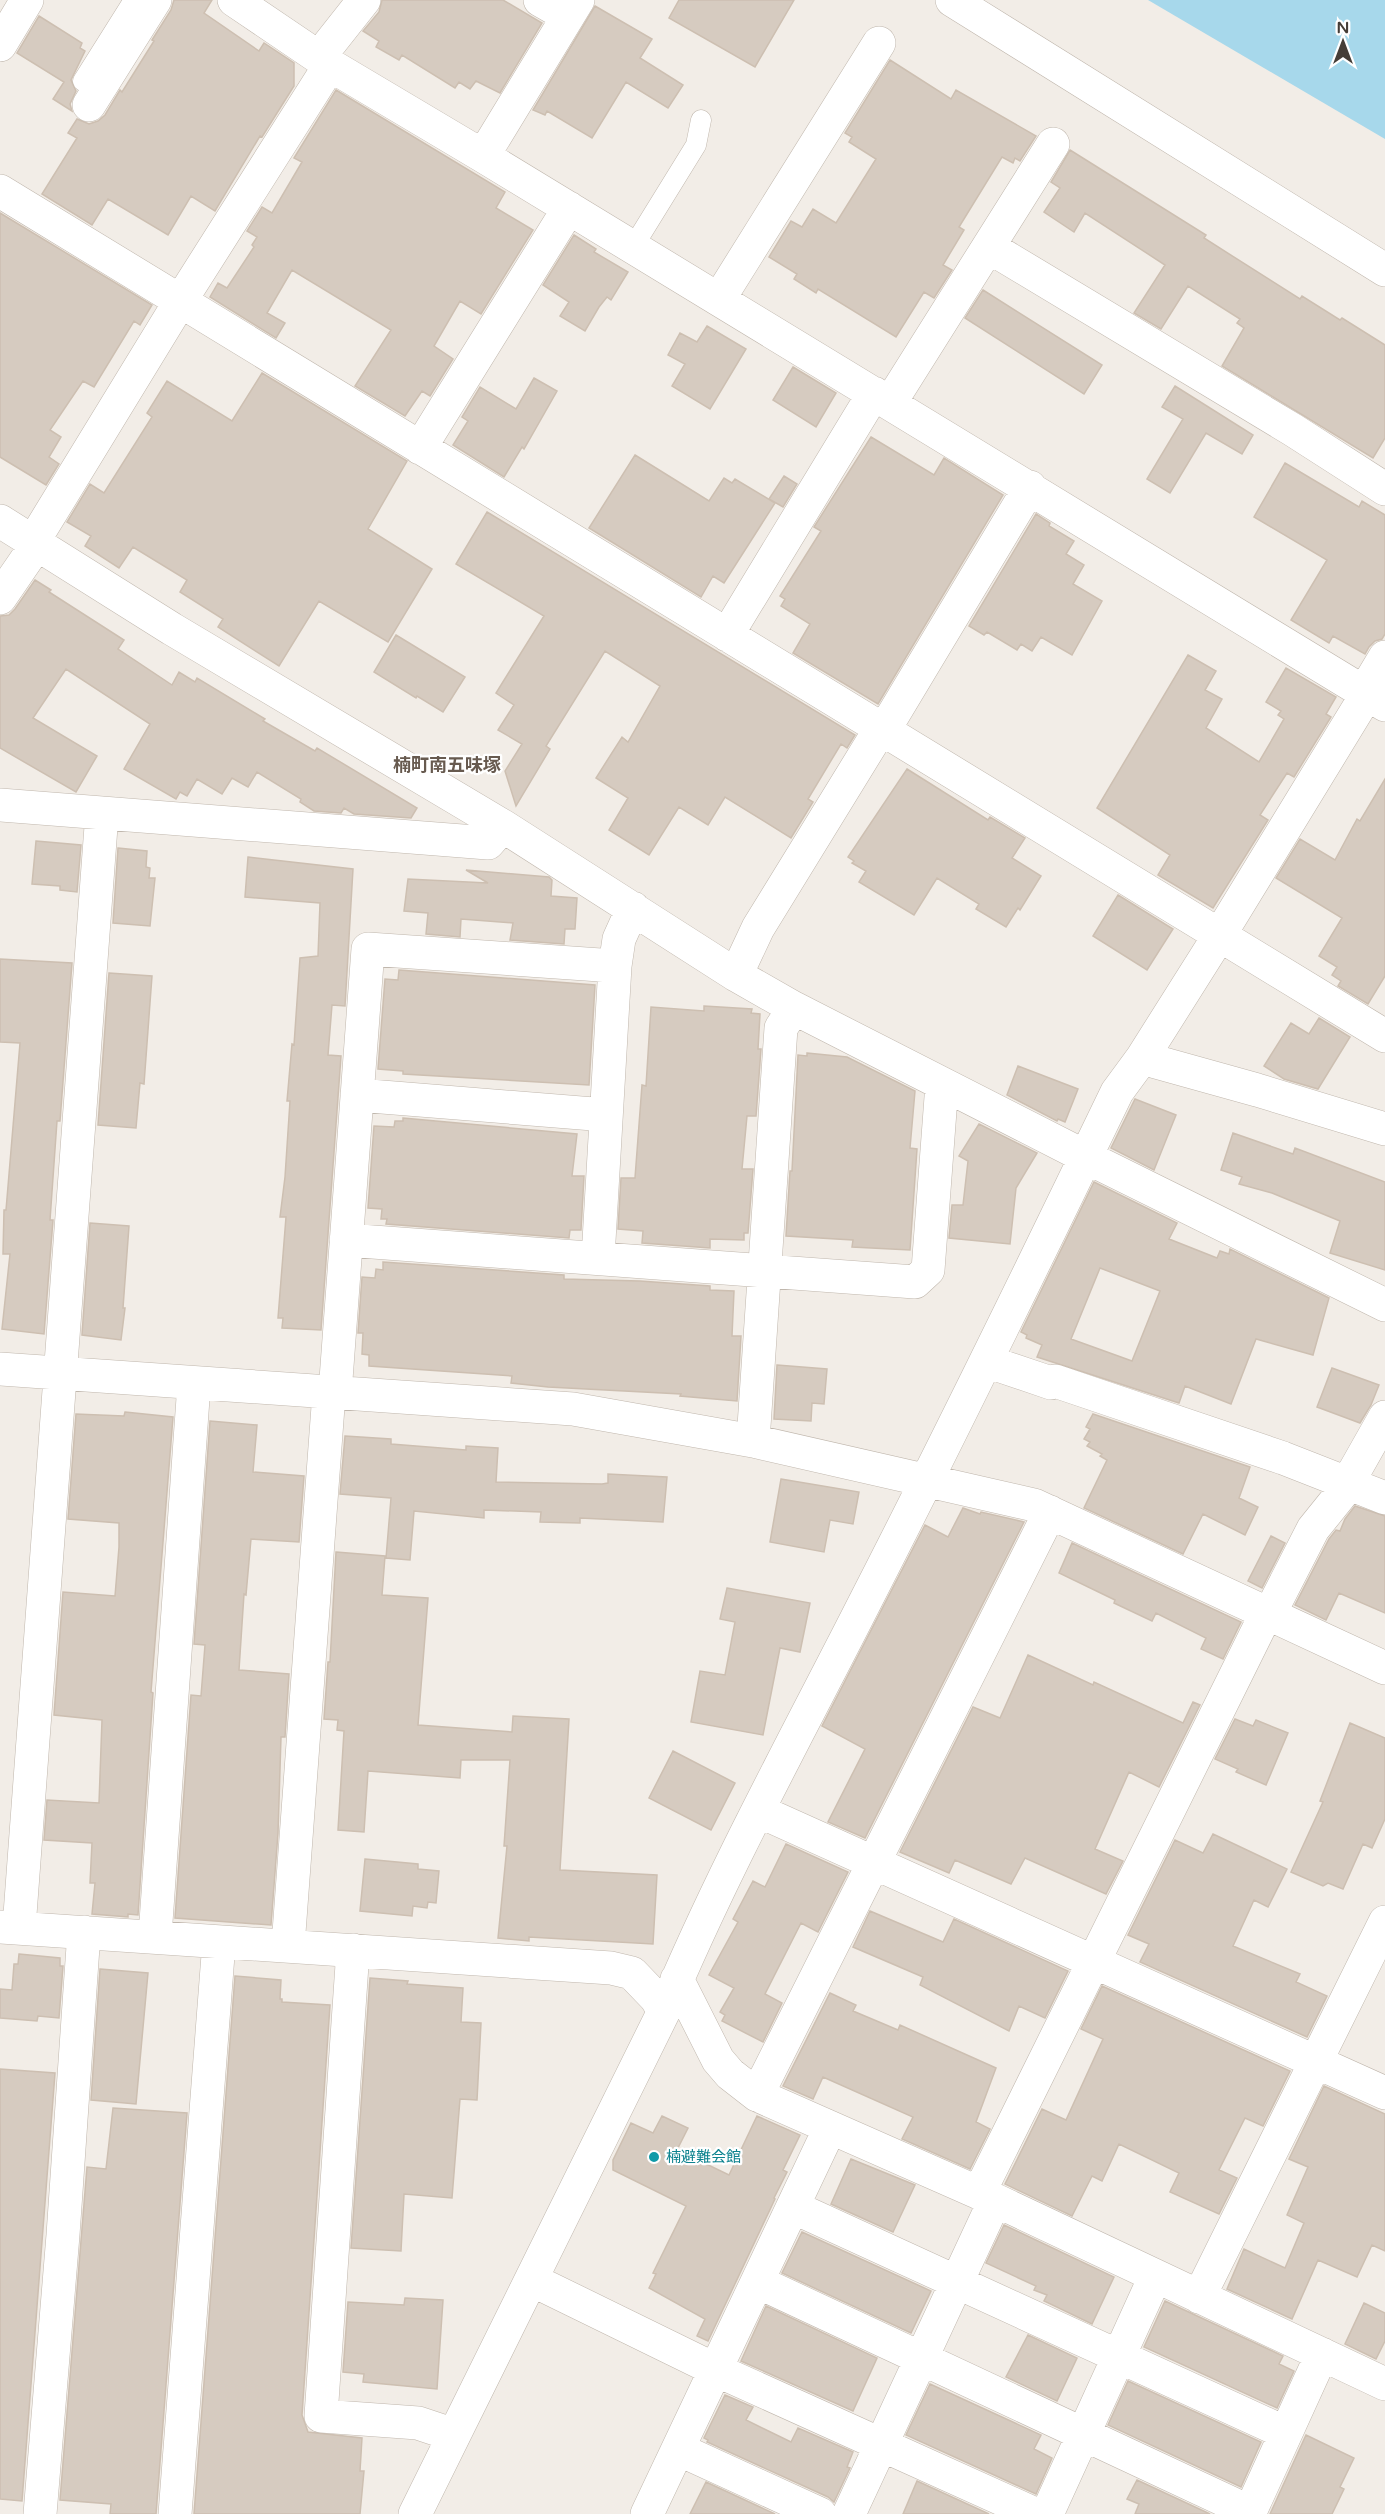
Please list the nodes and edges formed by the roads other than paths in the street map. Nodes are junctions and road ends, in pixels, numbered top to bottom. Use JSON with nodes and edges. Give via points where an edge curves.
{"nodes":[{"id":1,"x":27,"y":0,"type":"edge"},
{"id":2,"x":134,"y":0,"type":"edge"},
{"id":3,"x":155,"y":0,"type":"edge"},
{"id":4,"x":234,"y":0,"type":"edge"},
{"id":5,"x":364,"y":0,"type":"edge"},
{"id":6,"x":540,"y":0,"type":"edge"},
{"id":7,"x":952,"y":0,"type":"edge"},
{"id":8,"x":573,"y":8,"type":"edge"},
{"id":9,"x":879,"y":43,"type":"dead end"},
{"id":10,"x":0,"y":45,"type":"edge"},
{"id":11,"x":324,"y":61,"type":"junction"},
{"id":12,"x":86,"y":93,"type":"joint"},
{"id":13,"x":701,"y":120,"type":"dead end"},
{"id":14,"x":1053,"y":144,"type":"dead end"},
{"id":15,"x":483,"y":156,"type":"junction"},
{"id":16,"x":0,"y":191,"type":"edge"},
{"id":17,"x":569,"y":208,"type":"junction"},
{"id":18,"x":633,"y":247,"type":"junction"},
{"id":19,"x":989,"y":247,"type":"junction"},
{"id":20,"x":1385,"y":270,"type":"edge"},
{"id":21,"x":719,"y":299,"type":"junction"},
{"id":22,"x":181,"y":300,"type":"junction"},
{"id":23,"x":882,"y":398,"type":"junction"},
{"id":24,"x":420,"y":448,"type":"junction"},
{"id":25,"x":1030,"y":488,"type":"junction"},
{"id":26,"x":1385,"y":489,"type":"edge"},
{"id":27,"x":0,"y":522,"type":"edge"},
{"id":28,"x":35,"y":543,"type":"junction"},
{"id":29,"x":0,"y":598,"type":"edge"},
{"id":30,"x":727,"y":635,"type":"junction"},
{"id":31,"x":1385,"y":657,"type":"edge"},
{"id":32,"x":1372,"y":697,"type":"edge"},
{"id":33,"x":882,"y":729,"type":"junction"},
{"id":34,"x":0,"y":805,"type":"edge"},
{"id":35,"x":102,"y":813,"type":"junction"},
{"id":36,"x":503,"y":826,"type":"junction"},
{"id":37,"x":633,"y":908,"type":"junction"},
{"id":38,"x":1219,"y":936,"type":"junction"},
{"id":39,"x":615,"y":966,"type":"junction"},
{"id":40,"x":736,"y":975,"type":"junction"},
{"id":41,"x":794,"y":1008,"type":"junction"},
{"id":42,"x":1381,"y":1025,"type":"edge"},
{"id":43,"x":1142,"y":1058,"type":"junction"},
{"id":44,"x":942,"y":1084,"type":"junction"},
{"id":45,"x":357,"y":1095,"type":"junction"},
{"id":46,"x":606,"y":1115,"type":"junction"},
{"id":47,"x":1385,"y":1129,"type":"edge"},
{"id":48,"x":1072,"y":1150,"type":"junction"},
{"id":49,"x":346,"y":1240,"type":"junction"},
{"id":50,"x":598,"y":1258,"type":"junction"},
{"id":51,"x":766,"y":1271,"type":"junction"},
{"id":52,"x":1385,"y":1305,"type":"edge"},
{"id":53,"x":986,"y":1361,"type":"junction"},
{"id":54,"x":0,"y":1369,"type":"edge"},
{"id":55,"x":59,"y":1374,"type":"junction"},
{"id":56,"x":194,"y":1384,"type":"junction"},
{"id":57,"x":332,"y":1393,"type":"junction"},
{"id":58,"x":1385,"y":1417,"type":"edge"},
{"id":59,"x":753,"y":1441,"type":"junction"},
{"id":60,"x":917,"y":1477,"type":"junction"},
{"id":61,"x":1348,"y":1484,"type":"junction"},
{"id":62,"x":1385,"y":1498,"type":"edge"},
{"id":63,"x":1050,"y":1512,"type":"junction"},
{"id":64,"x":1268,"y":1613,"type":"junction"},
{"id":65,"x":1385,"y":1668,"type":"edge"},
{"id":66,"x":759,"y":1811,"type":"junction"},
{"id":67,"x":875,"y":1862,"type":"junction"},
{"id":68,"x":1385,"y":1922,"type":"edge"},
{"id":69,"x":9,"y":1927,"type":"edge"},
{"id":70,"x":84,"y":1932,"type":"junction"},
{"id":71,"x":155,"y":1936,"type":"junction"},
{"id":72,"x":219,"y":1942,"type":"junction"},
{"id":73,"x":288,"y":1946,"type":"junction"},
{"id":74,"x":353,"y":1950,"type":"junction"},
{"id":75,"x":1093,"y":1960,"type":"junction"},
{"id":76,"x":677,"y":1979,"type":"junction"},
{"id":77,"x":664,"y":2011,"type":"junction"},
{"id":78,"x":1317,"y":2062,"type":"junction"},
{"id":79,"x":1385,"y":2093,"type":"edge"},
{"id":80,"x":757,"y":2095,"type":"junction"},
{"id":81,"x":830,"y":2128,"type":"junction"},
{"id":82,"x":987,"y":2197,"type":"junction"},
{"id":83,"x":793,"y":2207,"type":"junction"},
{"id":84,"x":1155,"y":2277,"type":"junction"},
{"id":85,"x":532,"y":2280,"type":"junction"},
{"id":86,"x":758,"y":2282,"type":"junction"},
{"id":87,"x":957,"y":2282,"type":"junction"},
{"id":88,"x":1199,"y":2297,"type":"junction"},
{"id":89,"x":1322,"y":2354,"type":"junction"},
{"id":90,"x":1119,"y":2356,"type":"junction"},
{"id":91,"x":922,"y":2358,"type":"junction"},
{"id":92,"x":716,"y":2370,"type":"junction"},
{"id":93,"x":1385,"y":2384,"type":"edge"},
{"id":94,"x":1286,"y":2433,"type":"junction"},
{"id":95,"x":454,"y":2435,"type":"junction"},
{"id":96,"x":1083,"y":2435,"type":"junction"},
{"id":97,"x":882,"y":2444,"type":"junction"},
{"id":98,"x":678,"y":2449,"type":"junction"},
{"id":99,"x":1250,"y":2513,"type":"edge"},
{"id":100,"x":40,"y":2514,"type":"edge"},
{"id":101,"x":175,"y":2514,"type":"edge"},
{"id":102,"x":415,"y":2514,"type":"edge"},
{"id":103,"x":647,"y":2514,"type":"edge"},
{"id":104,"x":820,"y":2514,"type":"edge"},
{"id":105,"x":849,"y":2514,"type":"edge"},
{"id":106,"x":1035,"y":2514,"type":"edge"},
{"id":107,"x":1047,"y":2514,"type":"edge"}],
"edges":[{"from":1,"to":10,"type":"street"},
{"from":2,"to":12,"type":"lane"},
{"from":3,"to":12,"type":"street"},
{"from":4,"to":11,"type":"street"},
{"from":5,"to":11,"type":"street"},
{"from":6,"to":8,"type":"street"},
{"from":7,"to":20,"type":"street"},
{"from":8,"to":15,"type":"street"},
{"from":9,"to":21,"type":"street"},
{"from":11,"to":15,"type":"street"},
{"from":11,"to":22,"type":"street"},
{"from":13,"to":18,"type":"lane","via":[[696,146]]},
{"from":14,"to":19,"type":"street"},
{"from":15,"to":17,"type":"street"},
{"from":16,"to":22,"type":"street"},
{"from":17,"to":18,"type":"street"},
{"from":17,"to":24,"type":"street"},
{"from":18,"to":21,"type":"street"},
{"from":19,"to":23,"type":"street"},
{"from":19,"to":26,"type":"street"},
{"from":21,"to":23,"type":"street"},
{"from":22,"to":24,"type":"street"},
{"from":22,"to":28,"type":"street"},
{"from":23,"to":25,"type":"street"},
{"from":23,"to":30,"type":"street"},
{"from":24,"to":30,"type":"street"},
{"from":25,"to":32,"type":"street"},
{"from":25,"to":33,"type":"street"},
{"from":27,"to":28,"type":"street"},
{"from":28,"to":29,"type":"street"},
{"from":28,"to":36,"type":"street"},
{"from":30,"to":33,"type":"street"},
{"from":31,"to":32,"type":"street"},
{"from":32,"to":38,"type":"street"},
{"from":33,"to":38,"type":"street"},
{"from":33,"to":40,"type":"street","via":[[758,928]]},
{"from":34,"to":35,"type":"street"},
{"from":35,"to":36,"type":"street","via":[[488,843]]},
{"from":35,"to":55,"type":"street"},
{"from":36,"to":37,"type":"street"},
{"from":37,"to":39,"type":"street","via":[[619,939]]},
{"from":37,"to":40,"type":"street"},
{"from":38,"to":42,"type":"street"},
{"from":38,"to":43,"type":"street"},
{"from":39,"to":45,"type":"street","via":[[368,949]]},
{"from":39,"to":46,"type":"street"},
{"from":40,"to":41,"type":"street"},
{"from":41,"to":44,"type":"street"},
{"from":41,"to":51,"type":"street","via":[[782,1028]]},
{"from":43,"to":47,"type":"street"},
{"from":43,"to":48,"type":"street"},
{"from":44,"to":48,"type":"street"},
{"from":44,"to":51,"type":"street","via":[[928,1270],[915,1282]]},
{"from":45,"to":46,"type":"street"},
{"from":45,"to":49,"type":"street"},
{"from":46,"to":50,"type":"street"},
{"from":48,"to":52,"type":"street"},
{"from":48,"to":53,"type":"street"},
{"from":49,"to":50,"type":"street"},
{"from":49,"to":57,"type":"street"},
{"from":50,"to":51,"type":"street"},
{"from":51,"to":59,"type":"street"},
{"from":53,"to":60,"type":"street"},
{"from":53,"to":61,"type":"street","via":[[1283,1458]]},
{"from":54,"to":55,"type":"street"},
{"from":55,"to":56,"type":"street"},
{"from":55,"to":69,"type":"street"},
{"from":56,"to":57,"type":"street"},
{"from":56,"to":71,"type":"street"},
{"from":57,"to":59,"type":"street","via":[[573,1409]]},
{"from":57,"to":73,"type":"street"},
{"from":58,"to":61,"type":"street"},
{"from":59,"to":60,"type":"street"},
{"from":60,"to":63,"type":"street"},
{"from":60,"to":66,"type":"street"},
{"from":61,"to":62,"type":"street"},
{"from":61,"to":64,"type":"street","via":[[1312,1529]]},
{"from":63,"to":64,"type":"street"},
{"from":63,"to":67,"type":"street"},
{"from":64,"to":65,"type":"street"},
{"from":64,"to":75,"type":"street"},
{"from":66,"to":67,"type":"street"},
{"from":66,"to":76,"type":"street"},
{"from":67,"to":75,"type":"street"},
{"from":67,"to":80,"type":"street"},
{"from":68,"to":78,"type":"street"},
{"from":69,"to":70,"type":"street"},
{"from":70,"to":71,"type":"street"},
{"from":70,"to":100,"type":"street"},
{"from":71,"to":72,"type":"street"},
{"from":72,"to":73,"type":"street"},
{"from":72,"to":101,"type":"street"},
{"from":73,"to":74,"type":"street"},
{"from":74,"to":77,"type":"street","via":[[611,1968],[632,1973]]},
{"from":74,"to":95,"type":"street","via":[[321,2416],[418,2422]]},
{"from":75,"to":78,"type":"street"},
{"from":75,"to":82,"type":"street"},
{"from":76,"to":77,"type":"street"},
{"from":76,"to":80,"type":"street","via":[[718,2060]]},
{"from":77,"to":85,"type":"street"},
{"from":78,"to":79,"type":"street"},
{"from":78,"to":88,"type":"street"},
{"from":80,"to":81,"type":"street"},
{"from":81,"to":82,"type":"street"},
{"from":81,"to":83,"type":"street"},
{"from":82,"to":84,"type":"street"},
{"from":82,"to":87,"type":"street"},
{"from":83,"to":86,"type":"street"},
{"from":83,"to":87,"type":"street"},
{"from":84,"to":88,"type":"street"},
{"from":84,"to":90,"type":"street"},
{"from":85,"to":92,"type":"street"},
{"from":85,"to":95,"type":"street"},
{"from":86,"to":91,"type":"street"},
{"from":86,"to":92,"type":"street"},
{"from":87,"to":90,"type":"street"},
{"from":87,"to":91,"type":"street"},
{"from":88,"to":89,"type":"street"},
{"from":89,"to":93,"type":"street"},
{"from":89,"to":94,"type":"street"},
{"from":90,"to":94,"type":"street"},
{"from":90,"to":96,"type":"street"},
{"from":91,"to":96,"type":"street"},
{"from":91,"to":97,"type":"street"},
{"from":92,"to":97,"type":"street"},
{"from":92,"to":98,"type":"street"},
{"from":94,"to":99,"type":"street"},
{"from":95,"to":102,"type":"street"},
{"from":96,"to":99,"type":"street"},
{"from":96,"to":107,"type":"street"},
{"from":97,"to":105,"type":"street"},
{"from":97,"to":106,"type":"street"},
{"from":98,"to":103,"type":"street"},
{"from":98,"to":104,"type":"street"}]}
